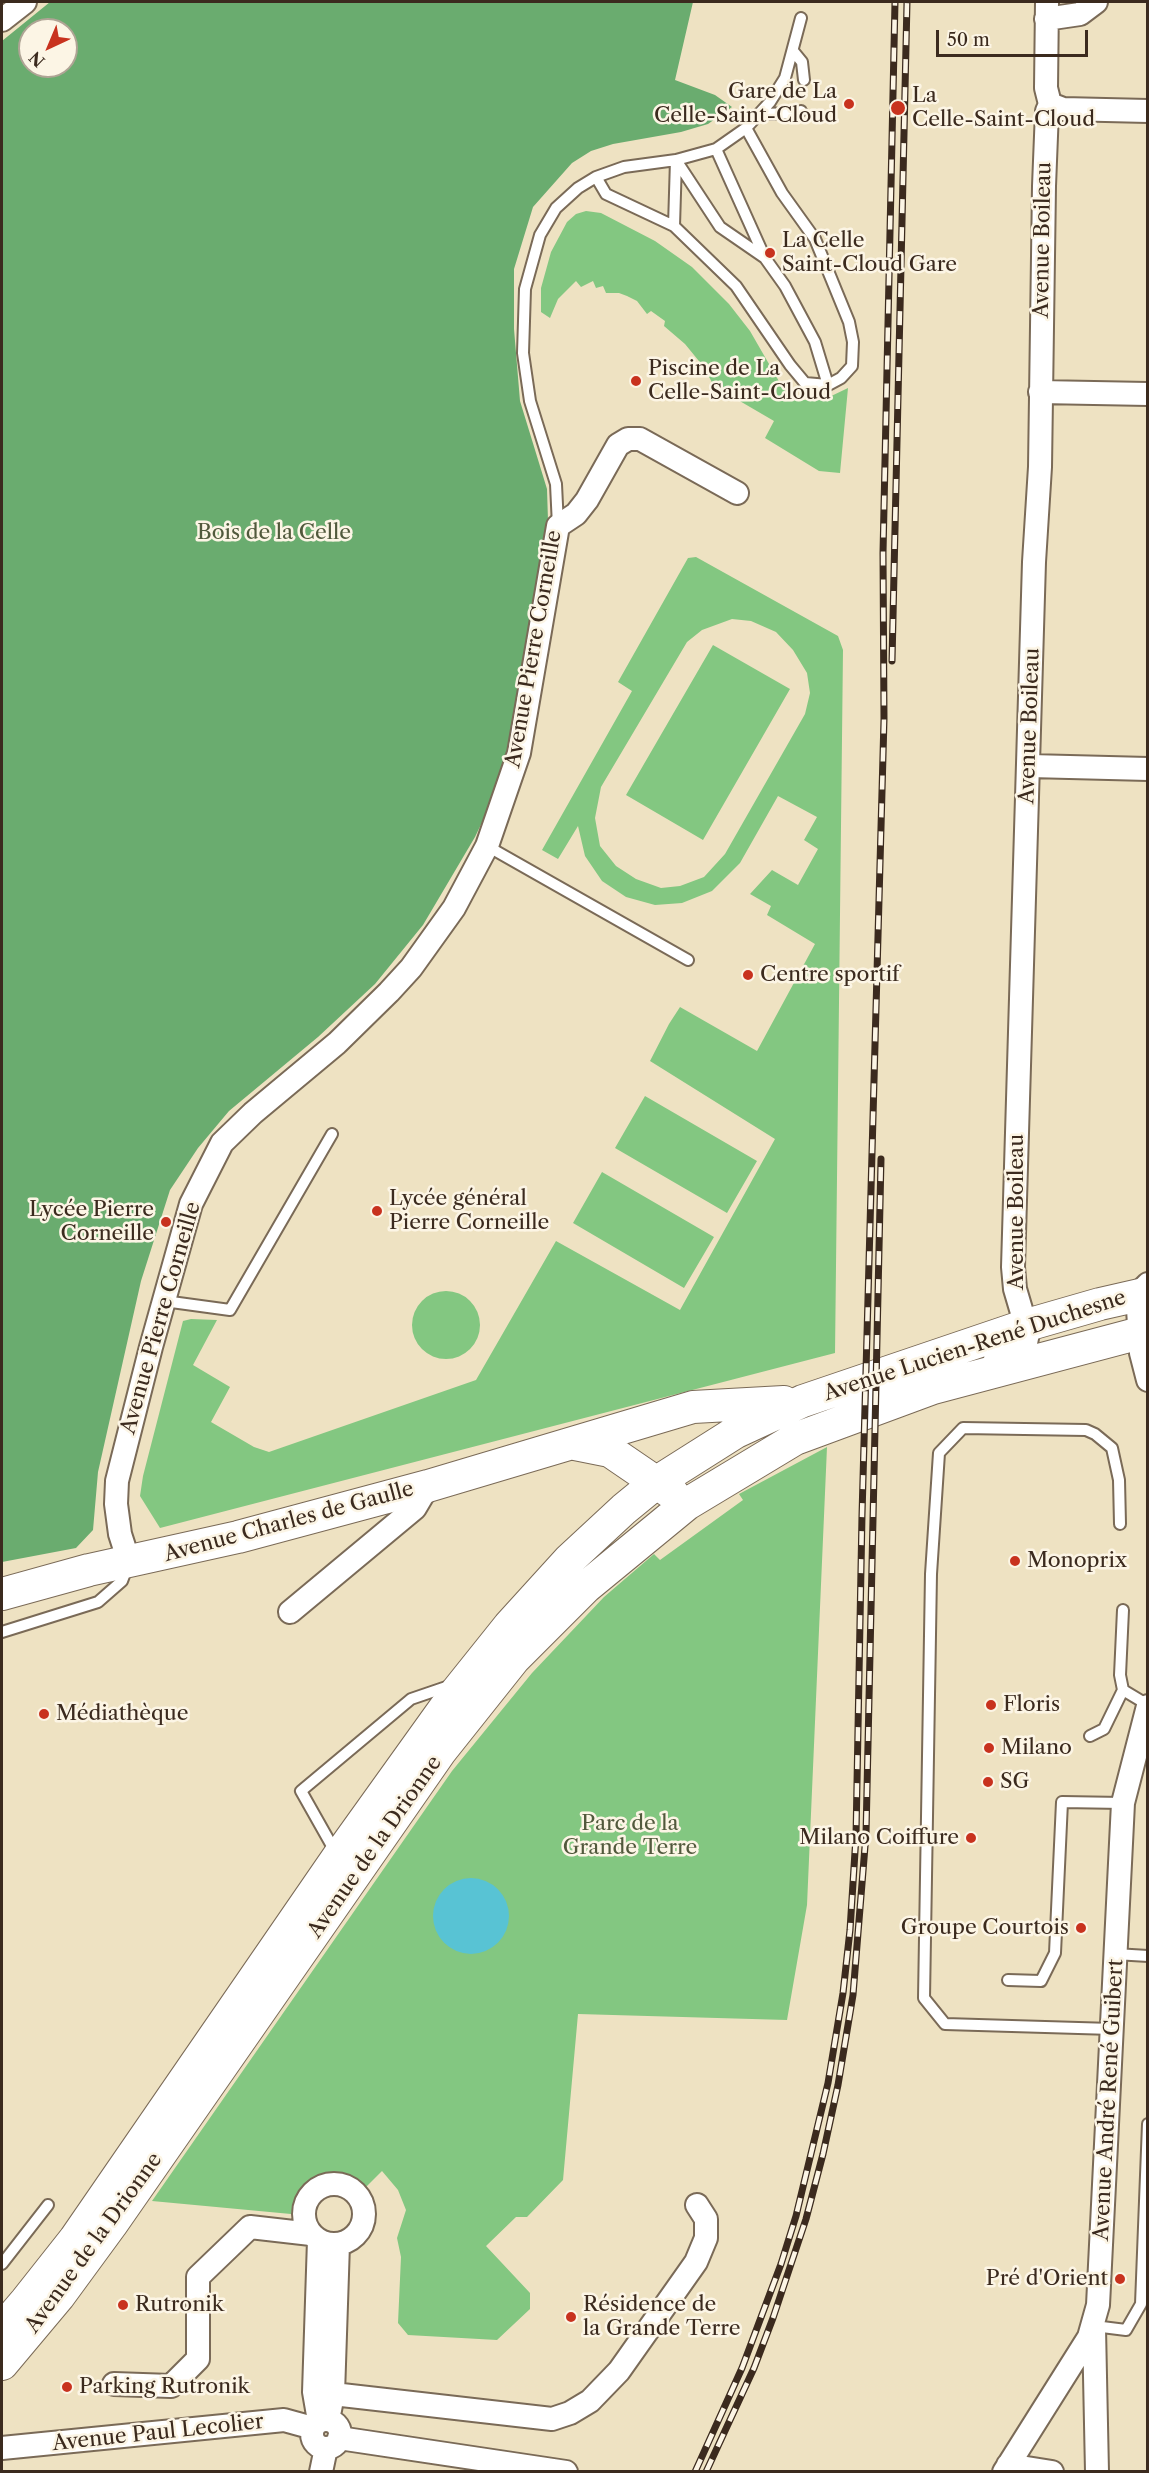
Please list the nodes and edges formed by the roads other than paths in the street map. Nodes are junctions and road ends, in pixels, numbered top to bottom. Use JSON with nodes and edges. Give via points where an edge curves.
{"nodes":[{"id":1,"x":25,"y":2,"type":"edge"},
{"id":2,"x":1096,"y":2,"type":"edge"},
{"id":3,"x":1047,"y":10,"type":"edge"},
{"id":4,"x":801,"y":18,"type":"dead end"},
{"id":5,"x":2,"y":20,"type":"edge"},
{"id":6,"x":793,"y":51,"type":"junction"},
{"id":7,"x":804,"y":80,"type":"dead end"},
{"id":8,"x":1050,"y":104,"type":"junction"},
{"id":9,"x":801,"y":111,"type":"dead end"},
{"id":10,"x":1148,"y":111,"type":"edge"},
{"id":11,"x":760,"y":114,"type":"junction"},
{"id":12,"x":746,"y":128,"type":"junction"},
{"id":13,"x":716,"y":149,"type":"junction"},
{"id":14,"x":676,"y":160,"type":"junction"},
{"id":15,"x":596,"y":177,"type":"junction"},
{"id":16,"x":674,"y":226,"type":"junction"},
{"id":17,"x":765,"y":258,"type":"junction"},
{"id":18,"x":828,"y":385,"type":"junction"},
{"id":19,"x":1040,"y":392,"type":"junction"},
{"id":20,"x":1148,"y":394,"type":"edge"},
{"id":21,"x":737,"y":493,"type":"dead end"},
{"id":22,"x":558,"y":526,"type":"junction"},
{"id":23,"x":1030,"y":766,"type":"junction"},
{"id":24,"x":1148,"y":769,"type":"edge"},
{"id":25,"x":487,"y":846,"type":"junction"},
{"id":26,"x":688,"y":960,"type":"dead end"},
{"id":27,"x":332,"y":1134,"type":"dead end"},
{"id":28,"x":1144,"y":1291,"type":"edge"},
{"id":29,"x":164,"y":1300,"type":"junction"},
{"id":30,"x":1027,"y":1325,"type":"junction"},
{"id":31,"x":1144,"y":1332,"type":"edge"},
{"id":32,"x":1148,"y":1380,"type":"edge"},
{"id":33,"x":933,"y":1388,"type":"junction"},
{"id":34,"x":803,"y":1401,"type":"junction"},
{"id":35,"x":693,"y":1407,"type":"junction"},
{"id":36,"x":838,"y":1422,"type":"joint"},
{"id":37,"x":723,"y":1440,"type":"junction"},
{"id":38,"x":574,"y":1444,"type":"junction"},
{"id":39,"x":657,"y":1482,"type":"junction"},
{"id":40,"x":428,"y":1486,"type":"junction"},
{"id":41,"x":714,"y":1486,"type":"junction"},
{"id":42,"x":687,"y":1504,"type":"junction"},
{"id":43,"x":1120,"y":1524,"type":"dead end"},
{"id":44,"x":129,"y":1562,"type":"junction"},
{"id":45,"x":2,"y":1594,"type":"edge"},
{"id":46,"x":1123,"y":1610,"type":"dead end"},
{"id":47,"x":290,"y":1612,"type":"dead end"},
{"id":48,"x":2,"y":1632,"type":"edge"},
{"id":49,"x":466,"y":1680,"type":"junction"},
{"id":50,"x":1123,"y":1690,"type":"junction"},
{"id":51,"x":1148,"y":1706,"type":"edge"},
{"id":52,"x":1090,"y":1736,"type":"dead end"},
{"id":53,"x":1123,"y":1803,"type":"junction"},
{"id":54,"x":338,"y":1857,"type":"junction"},
{"id":55,"x":1116,"y":1954,"type":"junction"},
{"id":56,"x":1148,"y":1956,"type":"edge"},
{"id":57,"x":1008,"y":1980,"type":"dead end"},
{"id":58,"x":1112,"y":2029,"type":"junction"},
{"id":59,"x":1148,"y":2124,"type":"edge"},
{"id":60,"x":48,"y":2205,"type":"dead end"},
{"id":61,"x":697,"y":2205,"type":"dead end"},
{"id":62,"x":323,"y":2239,"type":"junction"},
{"id":63,"x":2,"y":2264,"type":"edge"},
{"id":64,"x":1144,"y":2304,"type":"edge"},
{"id":65,"x":1094,"y":2326,"type":"junction"},
{"id":66,"x":2,"y":2329,"type":"edge"},
{"id":67,"x":2,"y":2364,"type":"edge"},
{"id":68,"x":114,"y":2384,"type":"dead end"},
{"id":69,"x":333,"y":2394,"type":"junction"},
{"id":70,"x":325,"y":2431,"type":"junction"},
{"id":71,"x":2,"y":2448,"type":"edge"},
{"id":72,"x":1006,"y":2468,"type":"edge"},
{"id":73,"x":321,"y":2472,"type":"edge"},
{"id":74,"x":566,"y":2472,"type":"edge"},
{"id":75,"x":1052,"y":2472,"type":"edge"},
{"id":76,"x":1097,"y":2472,"type":"edge"}],
"edges":[{"from":1,"to":5,"type":"street"},
{"from":2,"to":3,"type":"street","via":[[1080,14]]},
{"from":3,"to":8,"type":"street","name":"Avenue Boileau","via":[[1046,88]]},
{"from":4,"to":6,"type":"lane","name":"Avenue Pierre Corneille"},
{"from":6,"to":7,"type":"lane","via":[[802,62]]},
{"from":6,"to":11,"type":"lane","name":"Avenue Pierre Corneille","via":[[784,78]]},
{"from":8,"to":10,"type":"street"},
{"from":8,"to":19,"type":"street","name":"Avenue Boileau"},
{"from":9,"to":11,"type":"lane"},
{"from":11,"to":12,"type":"lane","name":"Avenue Pierre Corneille"},
{"from":12,"to":13,"type":"lane","name":"Avenue Pierre Corneille"},
{"from":12,"to":18,"type":"lane","via":[[782,193],[815,239],[849,321],[854,342],[852,366],[842,378]]},
{"from":13,"to":14,"type":"lane","name":"Avenue Pierre Corneille"},
{"from":13,"to":17,"type":"lane"},
{"from":14,"to":15,"type":"lane","name":"Avenue Pierre Corneille","via":[[624,167]]},
{"from":14,"to":16,"type":"lane"},
{"from":14,"to":17,"type":"lane","via":[[720,227]]},
{"from":15,"to":16,"type":"lane","via":[[606,194]]},
{"from":15,"to":22,"type":"lane","name":"Avenue Pierre Corneille","via":[[550,217],[528,271],[524,305],[526,377],[556,484]]},
{"from":16,"to":18,"type":"lane","via":[[736,286],[805,383]]},
{"from":17,"to":18,"type":"lane","via":[[815,342]]},
{"from":19,"to":20,"type":"street"},
{"from":19,"to":23,"type":"street","name":"Avenue Boileau"},
{"from":21,"to":22,"type":"street","via":[[640,440],[628,439],[618,445],[576,514]]},
{"from":22,"to":25,"type":"street","name":"Avenue Pierre Corneille","via":[[519,753]]},
{"from":23,"to":24,"type":"street"},
{"from":23,"to":30,"type":"street","name":"Avenue Boileau","via":[[1013,1267],[1015,1289]]},
{"from":25,"to":26,"type":"lane"},
{"from":25,"to":29,"type":"street","name":"Avenue Pierre Corneille","via":[[454,908],[411,968],[337,1044],[222,1143],[191,1204]]},
{"from":27,"to":29,"type":"lane","via":[[230,1310]]},
{"from":28,"to":30,"type":"main road","name":"Avenue Lucien-René Duchesne"},
{"from":28,"to":31,"type":"street"},
{"from":29,"to":44,"type":"street","name":"Avenue Pierre Corneille","via":[[117,1481],[120,1534]]},
{"from":30,"to":33,"type":"street","via":[[1028,1339],[1019,1351],[952,1370]]},
{"from":30,"to":34,"type":"main road","name":"Avenue Lucien-René Duchesne"},
{"from":31,"to":32,"type":"street","via":[[1141,1353]]},
{"from":31,"to":33,"type":"main road","name":"Avenue Lucien-René Duchesne"},
{"from":33,"to":36,"type":"main road","name":"Avenue Lucien-René Duchesne"},
{"from":34,"to":35,"type":"main road","name":"Avenue Charles de Gaulle"},
{"from":34,"to":37,"type":"main road","name":"Avenue de la Drionne"},
{"from":35,"to":37,"type":"main road"},
{"from":35,"to":38,"type":"main road","name":"Avenue Charles de Gaulle"},
{"from":36,"to":41,"type":"main road","name":"Avenue de la Drionne","via":[[795,1439]]},
{"from":37,"to":39,"type":"main road","name":"Avenue de la Drionne"},
{"from":37,"to":41,"type":"main road"},
{"from":38,"to":39,"type":"main road","name":"Avenue Charles de Gaulle","via":[[610,1451]]},
{"from":38,"to":40,"type":"main road","name":"Avenue Charles de Gaulle"},
{"from":39,"to":42,"type":"main road","name":"Avenue Charles de Gaulle"},
{"from":39,"to":49,"type":"main road","name":"Avenue de la Drionne","via":[[570,1560]]},
{"from":40,"to":44,"type":"main road","name":"Avenue Charles de Gaulle","via":[[238,1538]]},
{"from":40,"to":47,"type":"street","via":[[415,1508]]},
{"from":41,"to":42,"type":"main road","name":"Avenue de la Drionne"},
{"from":42,"to":67,"type":"main road","name":"Avenue de la Drionne","via":[[586,1587],[514,1659],[441,1752],[111,2225]]},
{"from":43,"to":58,"type":"lane","via":[[1119,1480],[1112,1448],[1086,1430],[963,1428],[939,1452],[931,1574],[924,1998],[945,2024]]},
{"from":44,"to":45,"type":"main road","name":"Avenue Charles de Gaulle"},
{"from":44,"to":48,"type":"lane","via":[[122,1581],[98,1602]]},
{"from":46,"to":50,"type":"lane"},
{"from":49,"to":54,"type":"main road","name":"Avenue de la Drionne"},
{"from":49,"to":54,"type":"lane","via":[[411,1699],[302,1791]]},
{"from":50,"to":51,"type":"lane"},
{"from":50,"to":52,"type":"lane","via":[[1104,1729]]},
{"from":51,"to":53,"type":"street","name":"Avenue André René Guibert"},
{"from":53,"to":55,"type":"street","name":"Avenue André René Guibert"},
{"from":53,"to":57,"type":"lane","via":[[1062,1802],[1055,1953],[1041,1981]]},
{"from":54,"to":66,"type":"main road","name":"Avenue de la Drionne","via":[[75,2239]]},
{"from":55,"to":56,"type":"lane"},
{"from":55,"to":58,"type":"street","name":"Avenue André René Guibert"},
{"from":58,"to":65,"type":"street","name":"Avenue André René Guibert","via":[[1101,2261]]},
{"from":59,"to":64,"type":"lane"},
{"from":60,"to":63,"type":"lane"},
{"from":61,"to":69,"type":"street","via":[[706,2219],[706,2238],[696,2262],[619,2371],[590,2401],[570,2413],[552,2419]]},
{"from":62,"to":68,"type":"street","via":[[249,2227],[198,2277],[198,2359],[171,2386]]},
{"from":62,"to":69,"type":"street"},
{"from":62,"to":70,"type":"street","via":[[314,2392]]},
{"from":64,"to":65,"type":"lane","via":[[1126,2330]]},
{"from":65,"to":72,"type":"street","name":"Avenue André René Guibert"},
{"from":65,"to":76,"type":"street"},
{"from":69,"to":70,"type":"street"},
{"from":70,"to":71,"type":"street","name":"Avenue Paul Lecolier","via":[[284,2420]]},
{"from":70,"to":73,"type":"street"},
{"from":70,"to":74,"type":"street","name":"Avenue Paul Lecolier"},
{"from":72,"to":75,"type":"street"}]}
